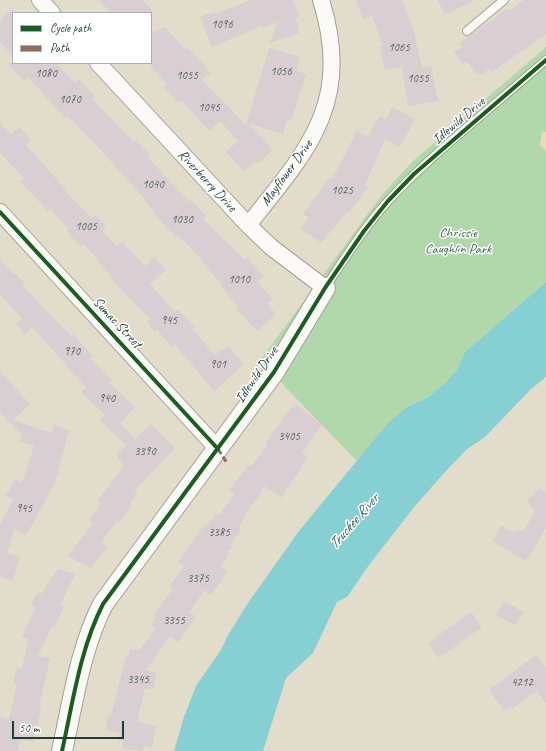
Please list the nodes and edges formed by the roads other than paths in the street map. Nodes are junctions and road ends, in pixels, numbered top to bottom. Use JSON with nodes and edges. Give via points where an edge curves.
{"nodes":[{"id":1,"x":40,"y":0,"type":"edge"},
{"id":2,"x":321,"y":0,"type":"edge"},
{"id":3,"x":504,"y":0,"type":"edge"},
{"id":4,"x":494,"y":3,"type":"edge"},
{"id":5,"x":51,"y":12,"type":"edge"},
{"id":6,"x":466,"y":31,"type":"dead end"},
{"id":7,"x":546,"y":60,"type":"edge"},
{"id":8,"x":99,"y":64,"type":"edge"},
{"id":9,"x":0,"y":212,"type":"edge"},
{"id":10,"x":248,"y":225,"type":"junction"},
{"id":11,"x":325,"y":288,"type":"junction"},
{"id":12,"x":218,"y":449,"type":"junction"},
{"id":13,"x":62,"y":751,"type":"edge"}],
"edges":[{"from":1,"to":5,"type":"street"},
{"from":2,"to":10,"type":"street","name":"Mayflower Drive","via":[[328,21],[332,64],[328,95],[321,120],[310,144],[295,166]]},
{"from":3,"to":4,"type":"lane"},
{"from":4,"to":6,"type":"lane"},
{"from":7,"to":11,"type":"lane","name":"Idlewild Drive","via":[[398,190],[364,231]]},
{"from":8,"to":10,"type":"street","name":"Riverberry Drive"},
{"from":9,"to":12,"type":"street","name":"Sumac Street"},
{"from":10,"to":11,"type":"street","name":"Riverberry Drive","via":[[271,247]]},
{"from":11,"to":12,"type":"street","name":"Idlewild Drive","via":[[274,372]]},
{"from":12,"to":13,"type":"street","name":"Idlewild Drive","via":[[103,604],[87,644]]}]}
